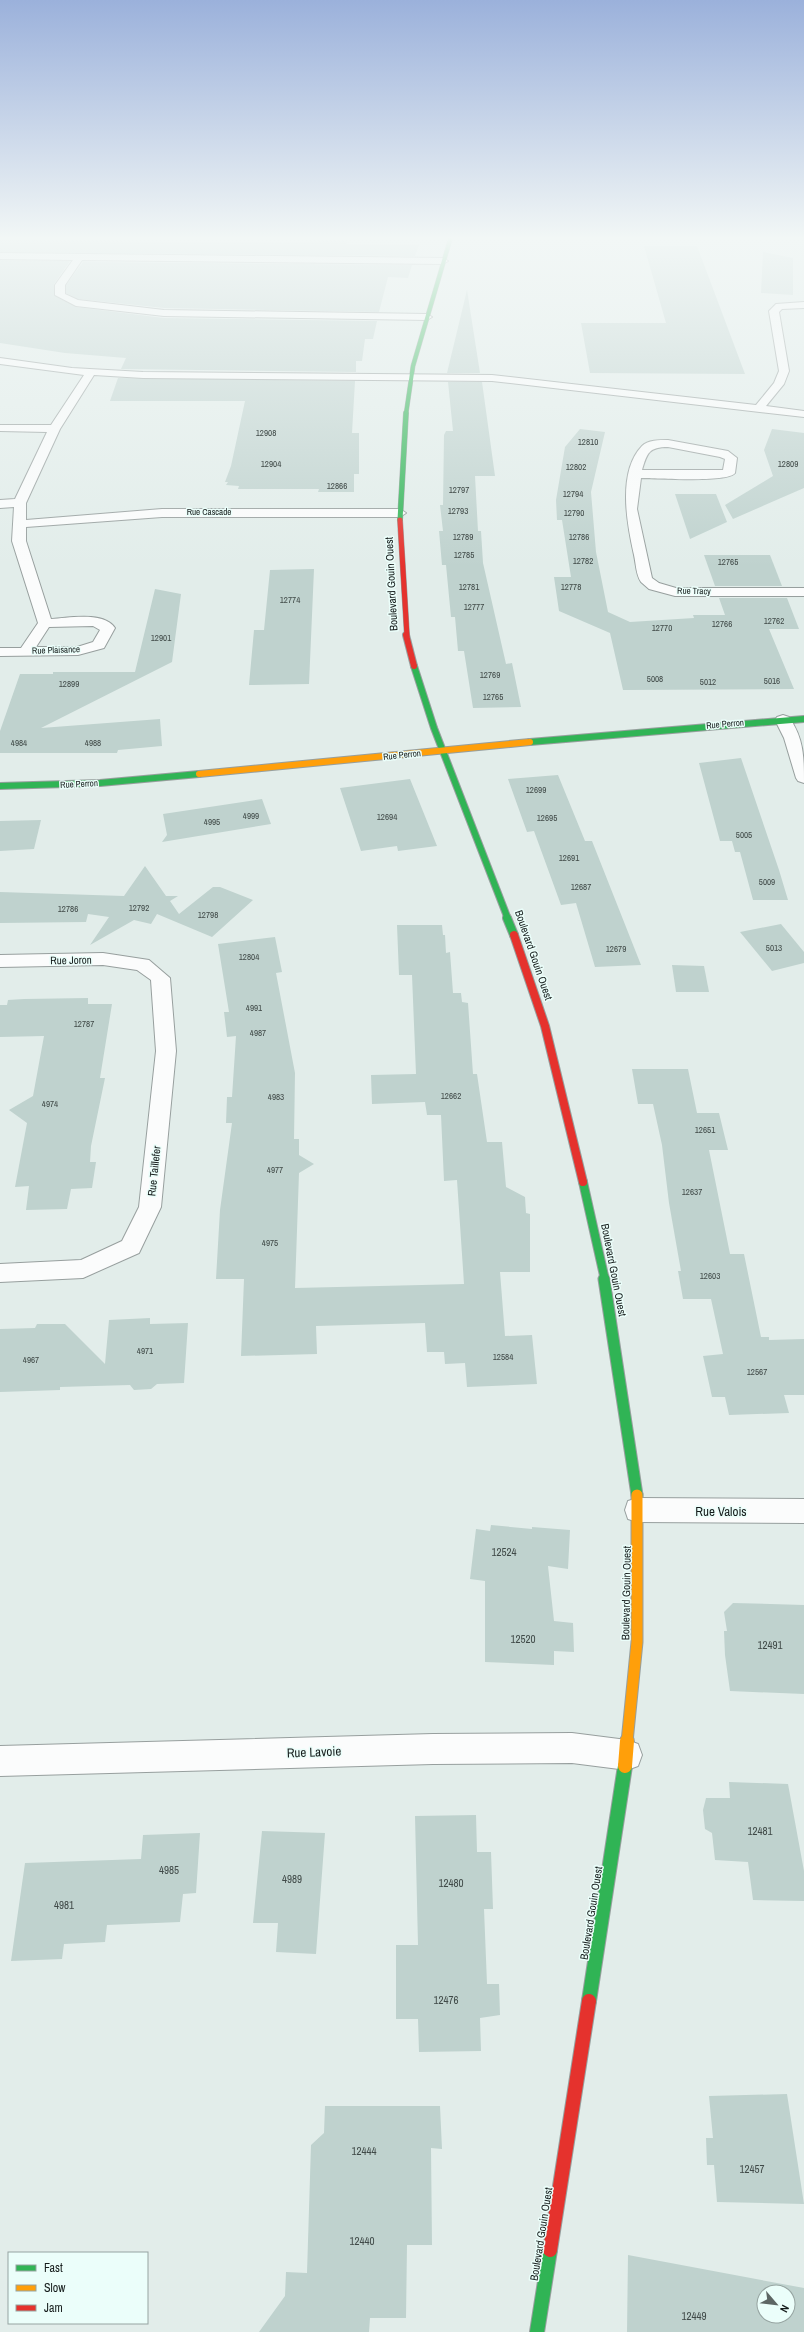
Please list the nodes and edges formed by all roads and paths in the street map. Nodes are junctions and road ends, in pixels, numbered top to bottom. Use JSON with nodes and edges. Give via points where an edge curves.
{"nodes":[{"id":1,"x":418,"y":349,"type":"edge"},
{"id":2,"x":780,"y":349,"type":"edge"},
{"id":3,"x":0,"y":361,"type":"edge"},
{"id":4,"x":90,"y":372,"type":"junction"},
{"id":5,"x":411,"y":376,"type":"junction"},
{"id":6,"x":758,"y":409,"type":"junction"},
{"id":7,"x":804,"y":414,"type":"edge"},
{"id":8,"x":0,"y":428,"type":"edge"},
{"id":9,"x":54,"y":429,"type":"junction"},
{"id":10,"x":635,"y":474,"type":"junction"},
{"id":11,"x":20,"y":503,"type":"junction"},
{"id":12,"x":0,"y":504,"type":"edge"},
{"id":13,"x":400,"y":513,"type":"junction"},
{"id":14,"x":19,"y":524,"type":"junction"},
{"id":15,"x":804,"y":592,"type":"edge"},
{"id":16,"x":45,"y":623,"type":"junction"},
{"id":17,"x":0,"y":652,"type":"edge"},
{"id":18,"x":25,"y":652,"type":"junction"},
{"id":19,"x":804,"y":719,"type":"edge"},
{"id":20,"x":783,"y":720,"type":"junction"},
{"id":21,"x":442,"y":750,"type":"junction"},
{"id":22,"x":804,"y":778,"type":"edge"},
{"id":23,"x":0,"y":786,"type":"edge"},
{"id":24,"x":0,"y":961,"type":"edge"},
{"id":25,"x":142,"y":964,"type":"joint"},
{"id":26,"x":0,"y":1273,"type":"edge"},
{"id":27,"x":638,"y":1510,"type":"junction"},
{"id":28,"x":804,"y":1511,"type":"edge"},
{"id":29,"x":627,"y":1755,"type":"junction"},
{"id":30,"x":0,"y":1762,"type":"edge"},
{"id":31,"x":537,"y":2332,"type":"edge"}],
"edges":[{"from":1,"to":5,"type":"street","name":"Boulevard Gouin Ouest"},
{"from":2,"to":6,"type":"street","via":[[784,371],[779,384]]},
{"from":3,"to":4,"type":"street"},
{"from":4,"to":5,"type":"street","via":[[186,376]]},
{"from":4,"to":9,"type":"street"},
{"from":5,"to":6,"type":"street","via":[[480,377],[542,382]]},
{"from":5,"to":13,"type":"street","name":"Boulevard Gouin Ouest","via":[[405,415]]},
{"from":6,"to":7,"type":"street"},
{"from":8,"to":9,"type":"street"},
{"from":9,"to":11,"type":"street"},
{"from":10,"to":10,"type":"street","name":"Rue Tracy","via":[[643,450],[650,445],[665,444],[724,454],[731,458],[729,473]]},
{"from":10,"to":15,"type":"street","name":"Rue Tracy","via":[[631,508],[646,579],[654,586],[675,592]]},
{"from":11,"to":12,"type":"street"},
{"from":11,"to":14,"type":"street"},
{"from":13,"to":14,"type":"street","name":"Rue Cascade","via":[[179,512]]},
{"from":13,"to":21,"type":"street","name":"Boulevard Gouin Ouest","via":[[405,629],[417,676]]},
{"from":14,"to":16,"type":"street","via":[[13,542]]},
{"from":16,"to":18,"type":"street","name":"Rue Plaisance"},
{"from":16,"to":18,"type":"street","name":"Rue Plaisance","via":[[95,622],[108,628],[99,645],[78,651]]},
{"from":17,"to":18,"type":"street","name":"Rue Plaisance"},
{"from":19,"to":20,"type":"street","name":"Rue Perron"},
{"from":20,"to":21,"type":"street","name":"Rue Perron"},
{"from":20,"to":22,"type":"street","via":[[792,738]]},
{"from":21,"to":23,"type":"street","name":"Rue Perron","via":[[100,783]]},
{"from":21,"to":27,"type":"street","name":"Boulevard Gouin Ouest","via":[[527,967],[560,1077],[608,1296]]},
{"from":24,"to":25,"type":"street","name":"Rue Joron","via":[[103,959]]},
{"from":25,"to":26,"type":"street","name":"Rue Taillefer","via":[[160,978],[166,1051],[150,1207],[131,1247],[83,1269]]},
{"from":27,"to":28,"type":"street","name":"Rue Valois"},
{"from":27,"to":29,"type":"street","name":"Boulevard Gouin Ouest","via":[[637,1642]]},
{"from":29,"to":30,"type":"street","name":"Rue Lavoie","via":[[572,1748],[433,1749]]},
{"from":29,"to":31,"type":"street","name":"Boulevard Gouin Ouest"}]}
